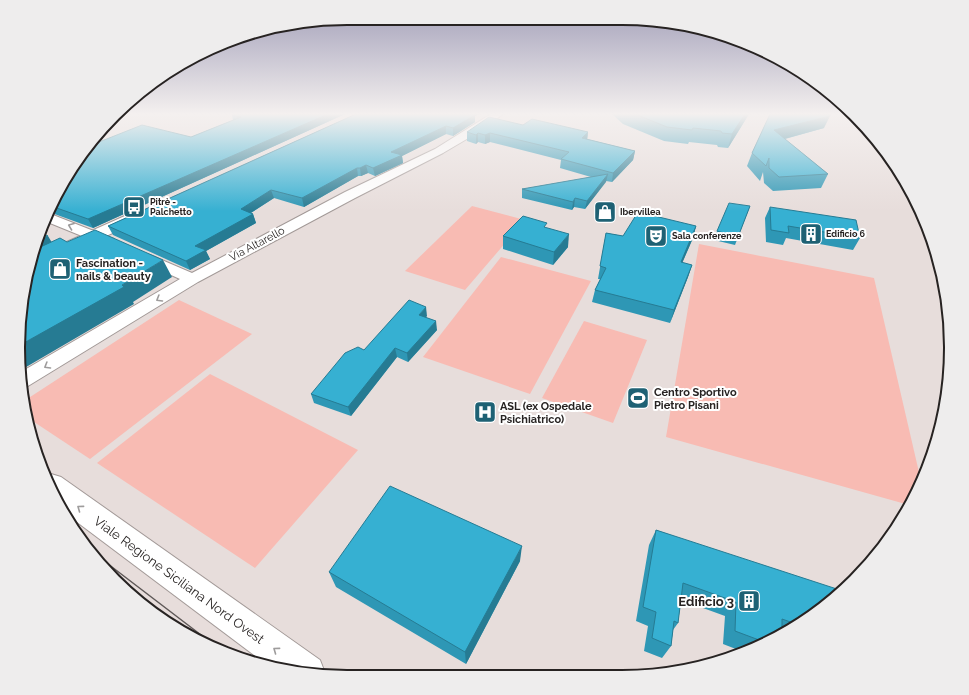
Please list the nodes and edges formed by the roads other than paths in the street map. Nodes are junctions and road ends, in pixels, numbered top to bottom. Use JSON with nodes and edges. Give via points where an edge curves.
{"nodes":[{"id":1,"x":447,"y":146,"type":"edge"},
{"id":2,"x":152,"y":209,"type":"edge"},
{"id":3,"x":52,"y":219,"type":"edge"},
{"id":4,"x":95,"y":235,"type":"junction"},
{"id":5,"x":37,"y":262,"type":"edge"},
{"id":6,"x":192,"y":279,"type":"junction"},
{"id":7,"x":27,"y":378,"type":"edge"},
{"id":8,"x":59,"y":492,"type":"edge"},
{"id":9,"x":297,"y":666,"type":"edge"}],
"edges":[{"from":1,"to":6,"type":"street","name":"Via Altarello"},
{"from":2,"to":4,"type":"street"},
{"from":4,"to":3,"type":"street","one_way":true},
{"from":4,"to":5,"type":"street"},
{"from":4,"to":6,"type":"street"},
{"from":6,"to":7,"type":"street","name":"Via Altarello","one_way":true},
{"from":9,"to":8,"type":"street","name":"Viale Regione Siciliana Nord Ovest","one_way":true}]}
